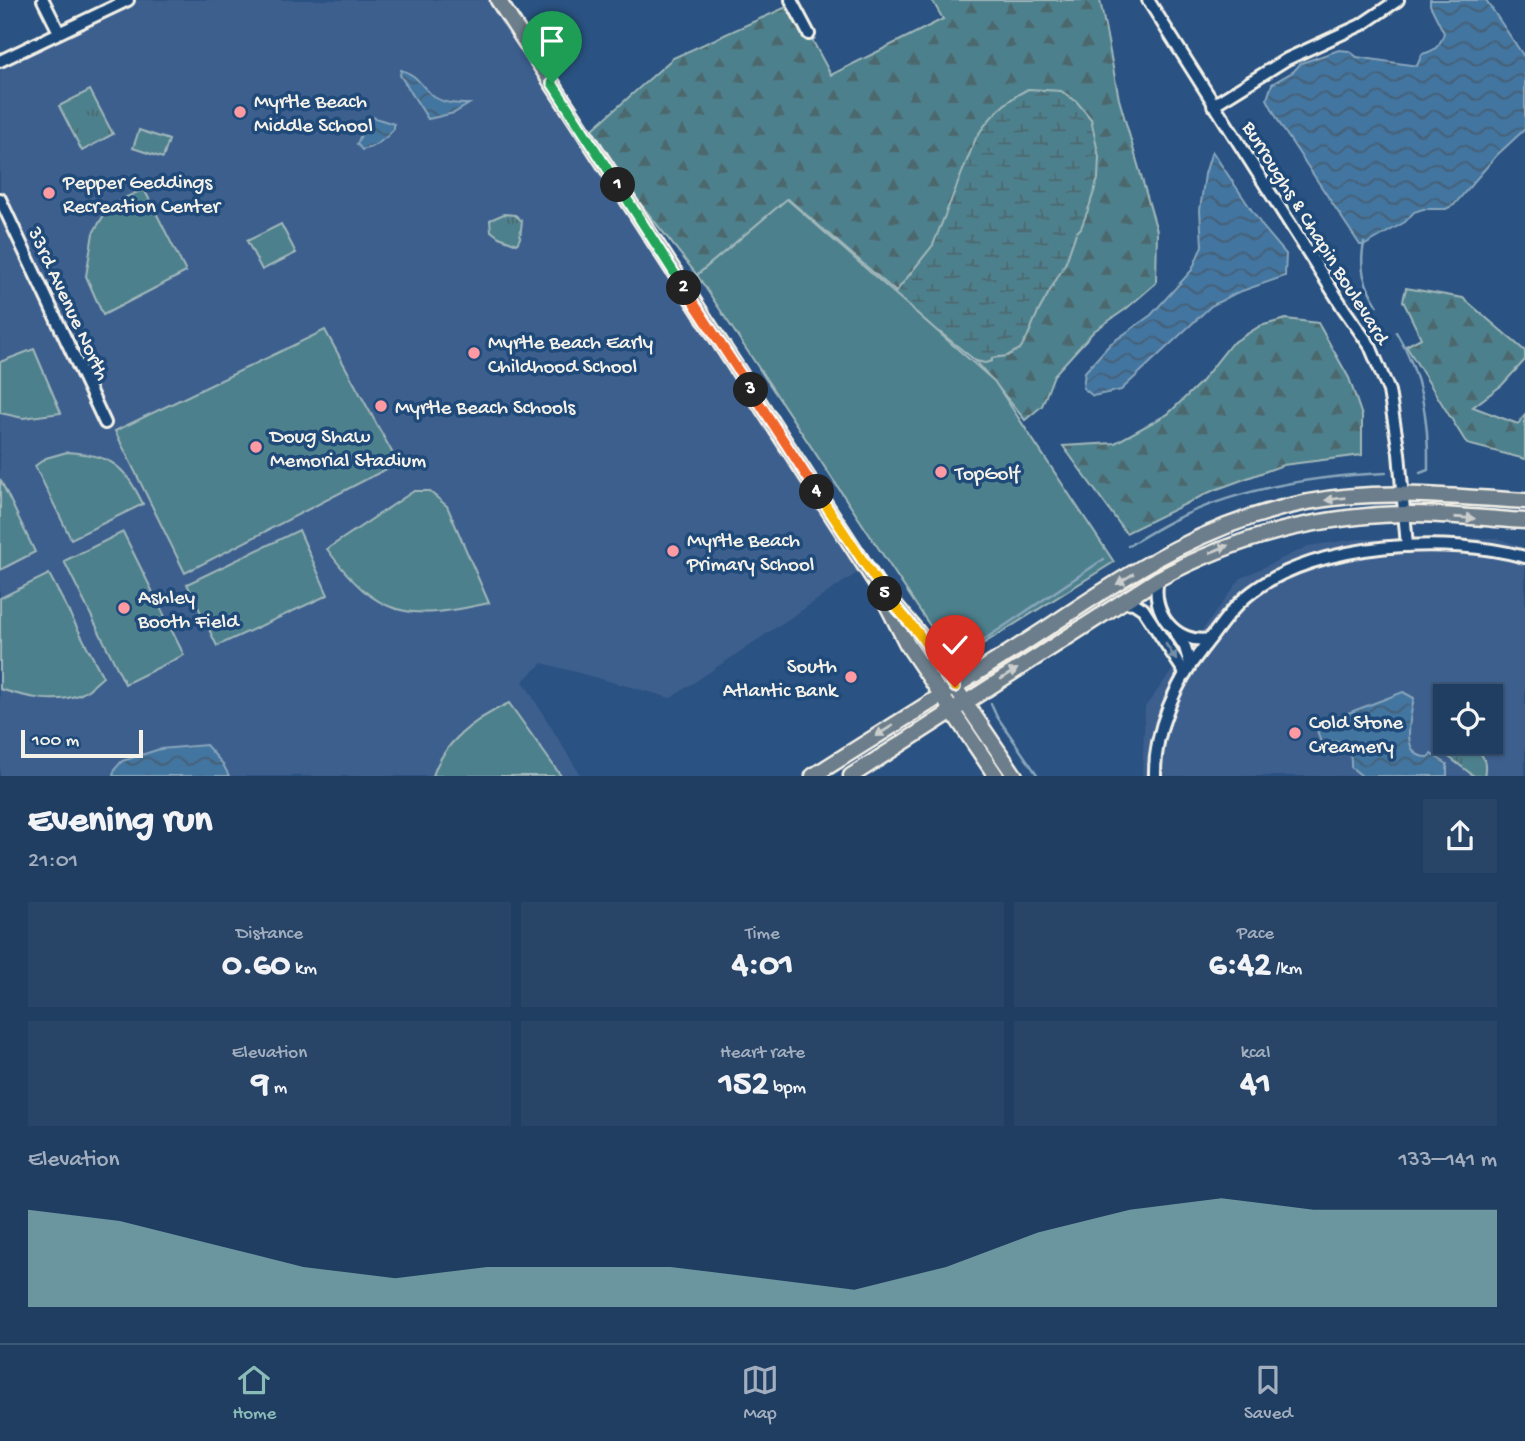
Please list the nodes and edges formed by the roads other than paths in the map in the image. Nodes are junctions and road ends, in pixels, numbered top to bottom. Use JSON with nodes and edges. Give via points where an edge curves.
{"nodes":[{"id":1,"x":43,"y":0,"type":"edge"},
{"id":2,"x":128,"y":0,"type":"edge"},
{"id":3,"x":498,"y":0,"type":"edge"},
{"id":4,"x":791,"y":0,"type":"edge"},
{"id":5,"x":1148,"y":0,"type":"edge"},
{"id":6,"x":1398,"y":0,"type":"edge"},
{"id":7,"x":59,"y":32,"type":"junction"},
{"id":8,"x":809,"y":34,"type":"dead end"},
{"id":9,"x":0,"y":61,"type":"edge"},
{"id":10,"x":1213,"y":105,"type":"junction"},
{"id":11,"x":0,"y":199,"type":"edge"},
{"id":12,"x":105,"y":423,"type":"dead end"},
{"id":13,"x":1403,"y":495,"type":"junction"},
{"id":14,"x":1525,"y":501,"type":"edge"},
{"id":15,"x":1405,"y":514,"type":"junction"},
{"id":16,"x":1525,"y":521,"type":"edge"},
{"id":17,"x":1407,"y":546,"type":"junction"},
{"id":18,"x":1525,"y":557,"type":"edge"},
{"id":19,"x":1158,"y":579,"type":"junction"},
{"id":20,"x":1122,"y":602,"type":"junction"},
{"id":21,"x":1175,"y":631,"type":"junction"},
{"id":22,"x":1210,"y":639,"type":"junction"},
{"id":23,"x":1188,"y":669,"type":"junction"},
{"id":24,"x":949,"y":691,"type":"junction"},
{"id":25,"x":965,"y":702,"type":"junction"},
{"id":26,"x":951,"y":710,"type":"junction"},
{"id":27,"x":813,"y":776,"type":"edge"},
{"id":28,"x":850,"y":776,"type":"edge"},
{"id":29,"x":996,"y":776,"type":"edge"},
{"id":30,"x":1015,"y":776,"type":"edge"},
{"id":31,"x":1155,"y":776,"type":"edge"}],
"edges":[{"from":1,"to":7,"type":"street"},
{"from":2,"to":7,"type":"street"},
{"from":3,"to":24,"type":"main road","via":[[876,583],[908,644]]},
{"from":4,"to":8,"type":"street"},
{"from":5,"to":10,"type":"street","name":"Burroughs & Chapin Boulevard"},
{"from":6,"to":10,"type":"street"},
{"from":7,"to":9,"type":"street"},
{"from":10,"to":13,"type":"street","name":"Burroughs & Chapin Boulevard","via":[[1370,346],[1389,391]]},
{"from":11,"to":12,"type":"street","name":"33rd Avenue North"},
{"from":13,"to":14,"type":"main road"},
{"from":13,"to":15,"type":"street","name":"Burroughs & Chapin Boulevard"},
{"from":13,"to":24,"type":"main road","one_way":true,"via":[[1311,502],[1207,532],[1154,559]]},
{"from":15,"to":16,"type":"main road","one_way":true},
{"from":15,"to":17,"type":"street","name":"Burroughs & Chapin Boulevard"},
{"from":19,"to":15,"type":"main road","one_way":true,"via":[[1236,542],[1285,528],[1338,518]]},
{"from":17,"to":18,"type":"street","via":[[1471,546]]},
{"from":17,"to":22,"type":"street","via":[[1345,554],[1282,576],[1252,592]]},
{"from":19,"to":20,"type":"main road"},
{"from":19,"to":21,"type":"street","via":[[1157,605]]},
{"from":20,"to":23,"type":"street","one_way":true,"via":[[1143,608]]},
{"from":25,"to":20,"type":"main road","one_way":true},
{"from":21,"to":22,"type":"street","via":[[1198,641]]},
{"from":21,"to":23,"type":"street","via":[[1185,647]]},
{"from":22,"to":23,"type":"street"},
{"from":23,"to":31,"type":"street","via":[[1164,722]]},
{"from":24,"to":25,"type":"main road"},
{"from":24,"to":26,"type":"main road"},
{"from":24,"to":27,"type":"main road","one_way":true},
{"from":25,"to":26,"type":"main road"},
{"from":25,"to":30,"type":"main road"},
{"from":26,"to":28,"type":"main road"},
{"from":26,"to":29,"type":"main road"}]}
